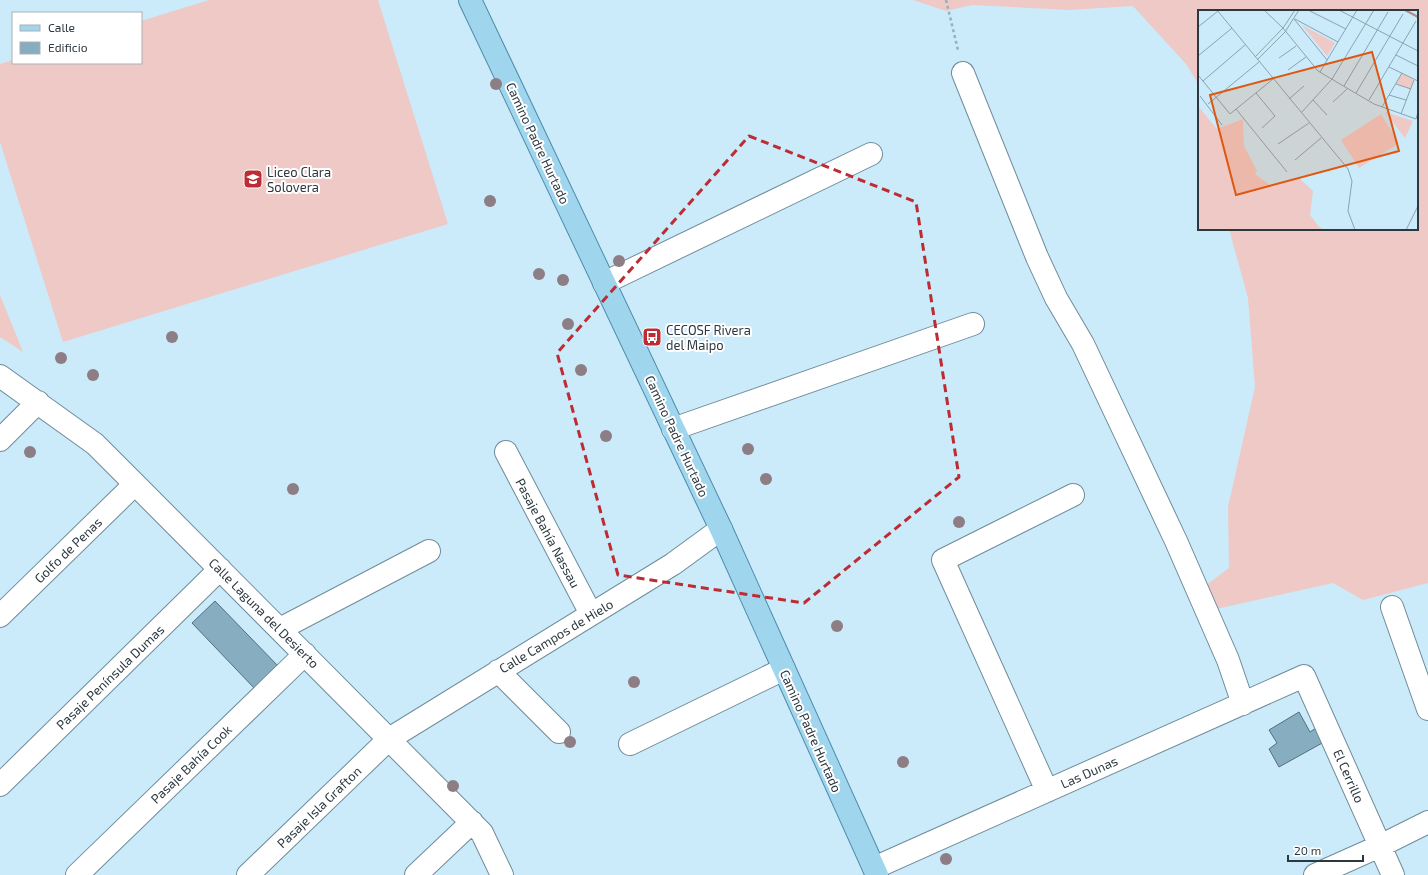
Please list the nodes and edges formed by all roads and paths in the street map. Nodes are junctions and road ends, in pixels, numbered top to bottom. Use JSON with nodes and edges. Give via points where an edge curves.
{"nodes":[{"id":1,"x":470,"y":0,"type":"edge"},
{"id":2,"x":946,"y":0,"type":"edge"},
{"id":3,"x":963,"y":73,"type":"joint"},
{"id":4,"x":871,"y":154,"type":"dead end"},
{"id":5,"x":604,"y":283,"type":"junction"},
{"id":6,"x":973,"y":324,"type":"dead end"},
{"id":7,"x":0,"y":376,"type":"edge"},
{"id":8,"x":38,"y":402,"type":"junction"},
{"id":9,"x":673,"y":429,"type":"junction"},
{"id":10,"x":0,"y":440,"type":"edge"},
{"id":11,"x":506,"y":452,"type":"dead end"},
{"id":12,"x":135,"y":484,"type":"junction"},
{"id":13,"x":1073,"y":495,"type":"dead end"},
{"id":14,"x":721,"y":529,"type":"junction"},
{"id":15,"x":429,"y":551,"type":"dead end"},
{"id":16,"x":220,"y":569,"type":"junction"},
{"id":17,"x":1392,"y":607,"type":"dead end"},
{"id":18,"x":591,"y":614,"type":"junction"},
{"id":19,"x":0,"y":616,"type":"edge"},
{"id":20,"x":280,"y":629,"type":"junction"},
{"id":21,"x":305,"y":654,"type":"junction"},
{"id":22,"x":784,"y":669,"type":"junction"},
{"id":23,"x":498,"y":671,"type":"junction"},
{"id":24,"x":1304,"y":676,"type":"joint"},
{"id":25,"x":1243,"y":704,"type":"junction"},
{"id":26,"x":1428,"y":709,"type":"edge"},
{"id":27,"x":559,"y":732,"type":"dead end"},
{"id":28,"x":389,"y":739,"type":"junction"},
{"id":29,"x":630,"y":744,"type":"dead end"},
{"id":30,"x":0,"y":785,"type":"edge"},
{"id":31,"x":1046,"y":791,"type":"junction"},
{"id":32,"x":472,"y":822,"type":"junction"},
{"id":33,"x":1428,"y":822,"type":"edge"},
{"id":34,"x":1380,"y":846,"type":"junction"},
{"id":35,"x":875,"y":872,"type":"edge"},
{"id":36,"x":77,"y":875,"type":"edge"},
{"id":37,"x":248,"y":875,"type":"edge"},
{"id":38,"x":416,"y":875,"type":"edge"},
{"id":39,"x":502,"y":875,"type":"edge"},
{"id":40,"x":1315,"y":875,"type":"edge"},
{"id":41,"x":1393,"y":875,"type":"edge"}],
"edges":[{"from":1,"to":5,"type":"main road","name":"Camino Padre Hurtado"},
{"from":2,"to":3,"type":"path"},
{"from":3,"to":25,"type":"street","via":[[1037,257],[1056,298],[1083,344],[1176,541],[1228,660]]},
{"from":4,"to":5,"type":"street"},
{"from":5,"to":9,"type":"main road","name":"Camino Padre Hurtado"},
{"from":6,"to":9,"type":"street"},
{"from":7,"to":8,"type":"street","name":"Calle Laguna del Desierto"},
{"from":8,"to":10,"type":"street"},
{"from":8,"to":12,"type":"street","name":"Calle Laguna del Desierto","via":[[95,444]]},
{"from":9,"to":14,"type":"main road","name":"Camino Padre Hurtado"},
{"from":11,"to":18,"type":"street","name":"Pasaje Bahía Nassau"},
{"from":12,"to":16,"type":"street","name":"Calle Laguna del Desierto"},
{"from":12,"to":19,"type":"street","name":"Golfo de Penas"},
{"from":13,"to":31,"type":"street","via":[[942,560]]},
{"from":14,"to":18,"type":"street","name":"Calle Campos de Hielo","via":[[673,564]]},
{"from":14,"to":22,"type":"main road","name":"Camino Padre Hurtado"},
{"from":15,"to":20,"type":"street"},
{"from":16,"to":20,"type":"street","name":"Calle Laguna del Desierto"},
{"from":16,"to":30,"type":"street","name":"Pasaje Península Dumas"},
{"from":17,"to":26,"type":"street"},
{"from":18,"to":23,"type":"street","name":"Calle Campos de Hielo"},
{"from":20,"to":21,"type":"street","name":"Calle Laguna del Desierto"},
{"from":21,"to":28,"type":"street","name":"Calle Laguna del Desierto"},
{"from":21,"to":36,"type":"street","name":"Pasaje Bahía Cook"},
{"from":22,"to":29,"type":"street"},
{"from":22,"to":35,"type":"main road","name":"Camino Padre Hurtado"},
{"from":23,"to":27,"type":"street"},
{"from":23,"to":28,"type":"street","name":"Calle Campos de Hielo"},
{"from":24,"to":25,"type":"street","name":"Las Dunas"},
{"from":24,"to":34,"type":"street","name":"El Cerrillo"},
{"from":25,"to":31,"type":"street","name":"Las Dunas"},
{"from":28,"to":32,"type":"street","name":"Calle Laguna del Desierto"},
{"from":28,"to":37,"type":"street","name":"Pasaje Isla Grafton"},
{"from":31,"to":35,"type":"street","name":"Las Dunas"},
{"from":32,"to":38,"type":"street"},
{"from":32,"to":39,"type":"street","name":"Calle Laguna del Desierto","via":[[482,833]]},
{"from":33,"to":34,"type":"street"},
{"from":34,"to":40,"type":"street"},
{"from":34,"to":41,"type":"street","name":"El Cerrillo"}]}
